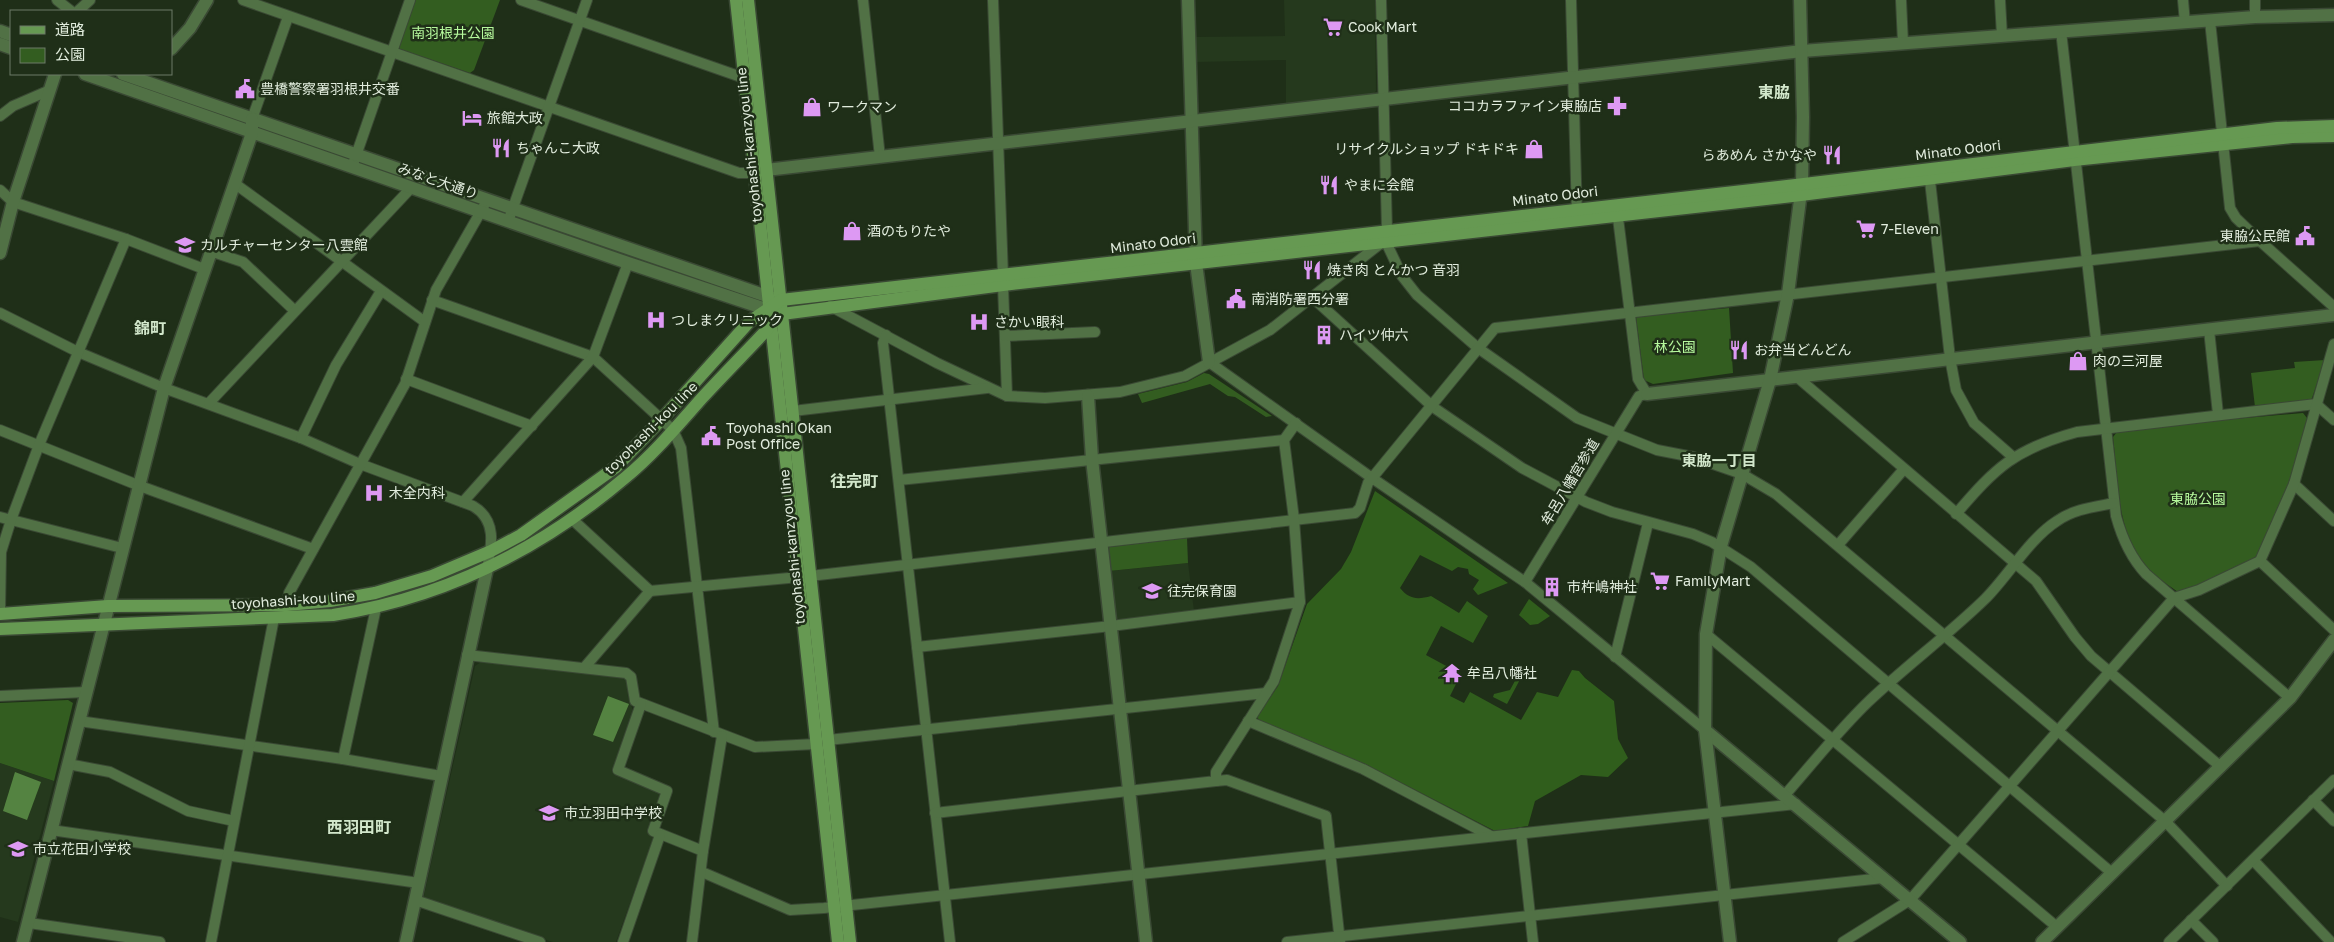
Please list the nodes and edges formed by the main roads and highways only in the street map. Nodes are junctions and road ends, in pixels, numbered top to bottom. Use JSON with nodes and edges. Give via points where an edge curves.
{"nodes":[{"id":1,"x":736,"y":0,"type":"edge"},
{"id":2,"x":748,"y":0,"type":"edge"},
{"id":3,"x":2334,"y":126,"type":"edge"},
{"id":4,"x":2334,"y":136,"type":"edge"},
{"id":5,"x":2222,"y":140,"type":"junction"},
{"id":6,"x":760,"y":172,"type":"junction"},
{"id":7,"x":1003,"y":280,"type":"junction"},
{"id":8,"x":780,"y":300,"type":"junction"},
{"id":9,"x":769,"y":310,"type":"junction"},
{"id":10,"x":782,"y":314,"type":"junction"},
{"id":11,"x":771,"y":326,"type":"junction"},
{"id":12,"x":804,"y":576,"type":"junction"},
{"id":13,"x":0,"y":614,"type":"edge"},
{"id":14,"x":0,"y":628,"type":"edge"},
{"id":15,"x":840,"y":907,"type":"junction"},
{"id":16,"x":838,"y":942,"type":"edge"},
{"id":17,"x":850,"y":942,"type":"edge"}],
"edges":[{"from":1,"to":6,"type":"main road","name":"toyohashi-kanzyou line","via":[[744,78]]},
{"from":2,"to":6,"type":"main road","name":"toyohashi-kanzyou line"},
{"from":3,"to":5,"type":"main road","name":"Minato Odori","via":[[2277,128]]},
{"from":4,"to":5,"type":"main road","name":"Minato Odori"},
{"from":5,"to":7,"type":"main road","name":"Minato Odori"},
{"from":6,"to":8,"type":"main road","name":"toyohashi-kanzyou line"},
{"from":6,"to":9,"type":"main road","name":"toyohashi-kanzyou line"},
{"from":7,"to":8,"type":"main road","name":"Minato Odori"},
{"from":7,"to":10,"type":"main road","name":"Minato Odori"},
{"from":8,"to":9,"type":"main road","name":"toyohashi-kou line"},
{"from":8,"to":10,"type":"main road","name":"toyohashi-kanzyou line"},
{"from":9,"to":11,"type":"main road","name":"toyohashi-kanzyou line"},
{"from":9,"to":13,"type":"main road","name":"toyohashi-kou line","via":[[749,322],[616,467],[538,524],[491,551],[432,576],[376,592],[287,605],[108,606]]},
{"from":10,"to":11,"type":"main road","name":"toyohashi-kou line"},
{"from":10,"to":12,"type":"main road","name":"toyohashi-kanzyou line"},
{"from":11,"to":12,"type":"main road","name":"toyohashi-kanzyou line"},
{"from":11,"to":14,"type":"main road","name":"toyohashi-kou line","via":[[628,476],[573,520],[487,569],[437,590],[376,608],[333,615]]},
{"from":12,"to":15,"type":"main road","name":"toyohashi-kanzyou line"},
{"from":15,"to":16,"type":"main road","name":"toyohashi-kanzyou line"},
{"from":15,"to":17,"type":"main road","name":"toyohashi-kanzyou line"}]}
